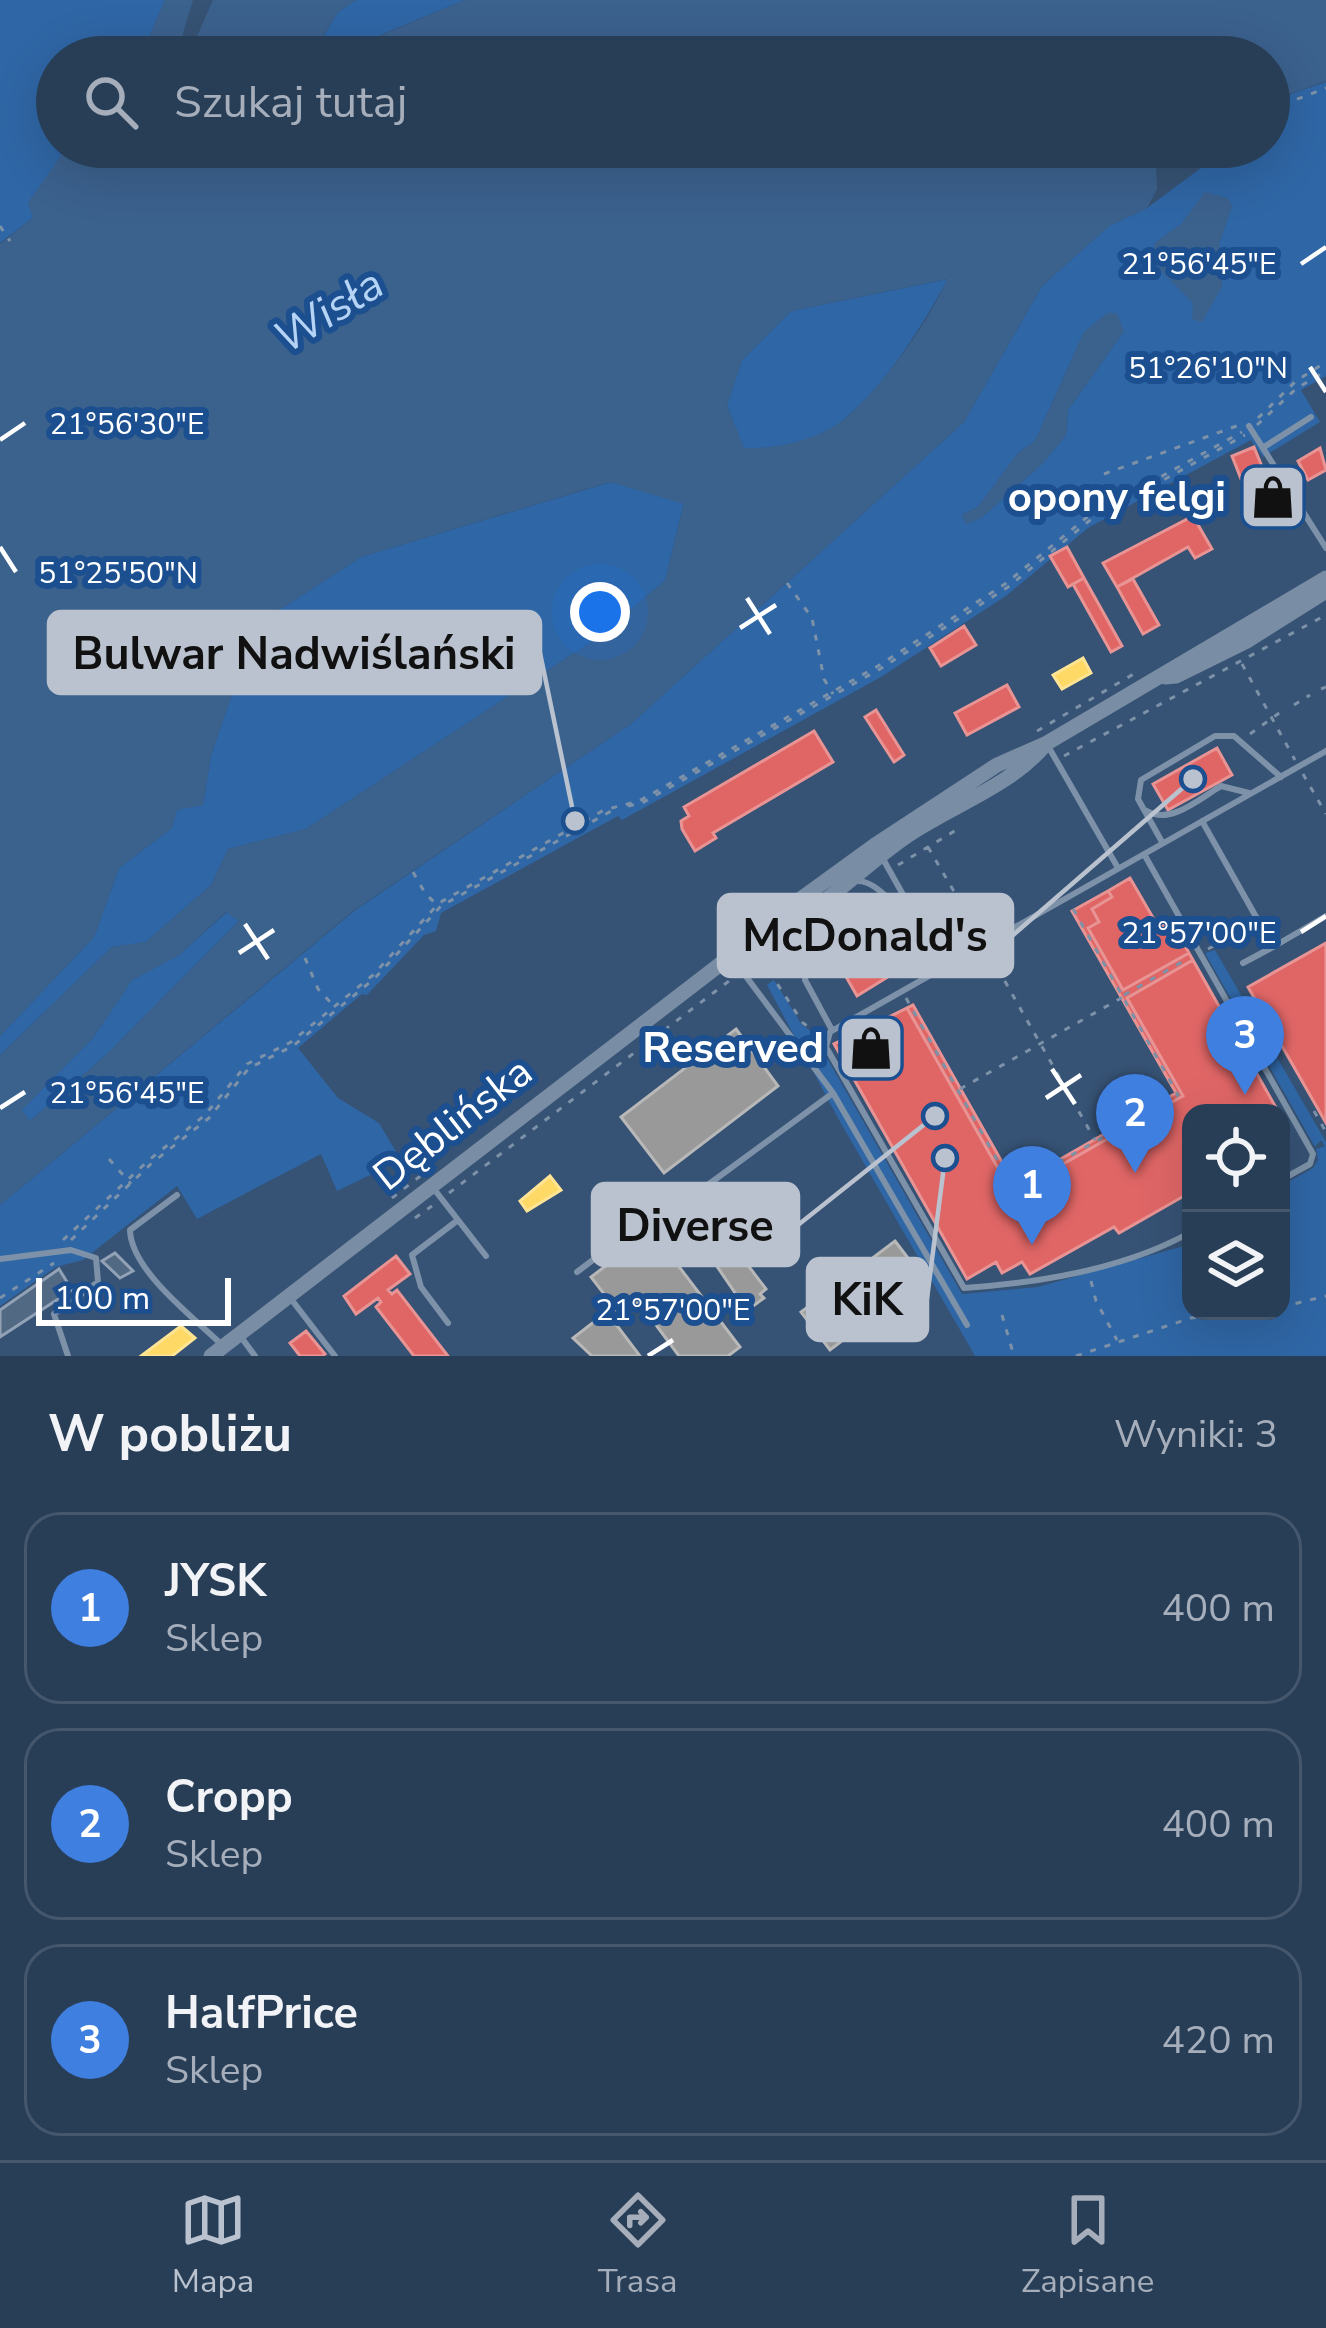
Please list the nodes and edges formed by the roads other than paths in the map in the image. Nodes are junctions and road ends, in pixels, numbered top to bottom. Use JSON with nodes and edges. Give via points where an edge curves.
{"nodes":[{"id":1,"x":1311,"y":418,"type":"dead end"},
{"id":2,"x":1251,"y":428,"type":"road end"},
{"id":3,"x":1264,"y":447,"type":"junction"},
{"id":4,"x":1326,"y":548,"type":"edge"},
{"id":5,"x":1326,"y":578,"type":"edge"},
{"id":6,"x":1326,"y":591,"type":"edge"},
{"id":7,"x":1303,"y":605,"type":"junction"},
{"id":8,"x":1325,"y":612,"type":"edge"},
{"id":9,"x":1162,"y":677,"type":"junction"},
{"id":10,"x":1047,"y":743,"type":"junction"},
{"id":11,"x":1326,"y":752,"type":"edge"},
{"id":12,"x":1281,"y":777,"type":"junction"},
{"id":13,"x":1251,"y":794,"type":"junction"},
{"id":14,"x":1144,"y":809,"type":"junction"},
{"id":15,"x":1202,"y":821,"type":"junction"},
{"id":16,"x":1163,"y":843,"type":"junction"},
{"id":17,"x":1144,"y":854,"type":"junction"},
{"id":18,"x":875,"y":858,"type":"junction"},
{"id":19,"x":1118,"y":868,"type":"junction"},
{"id":20,"x":842,"y":885,"type":"junction"},
{"id":21,"x":877,"y":885,"type":"junction"},
{"id":22,"x":906,"y":900,"type":"junction"},
{"id":23,"x":894,"y":908,"type":"junction"},
{"id":24,"x":1326,"y":916,"type":"edge"},
{"id":25,"x":919,"y":937,"type":"junction"},
{"id":26,"x":1273,"y":946,"type":"junction"},
{"id":27,"x":735,"y":953,"type":"junction"},
{"id":28,"x":1243,"y":963,"type":"dead end"},
{"id":29,"x":938,"y":970,"type":"junction"},
{"id":30,"x":832,"y":1030,"type":"junction"},
{"id":31,"x":832,"y":1093,"type":"junction"},
{"id":32,"x":1285,"y":1104,"type":"edge"},
{"id":33,"x":1290,"y":1113,"type":"edge"},
{"id":34,"x":1290,"y":1175,"type":"edge"},
{"id":35,"x":436,"y":1192,"type":"junction"},
{"id":36,"x":177,"y":1195,"type":"dead end"},
{"id":37,"x":458,"y":1220,"type":"junction"},
{"id":38,"x":1182,"y":1237,"type":"edge"},
{"id":39,"x":486,"y":1256,"type":"dead end"},
{"id":40,"x":0,"y":1259,"type":"edge"},
{"id":41,"x":577,"y":1272,"type":"dead end"},
{"id":42,"x":289,"y":1296,"type":"junction"},
{"id":43,"x":448,"y":1323,"type":"dead end"},
{"id":44,"x":968,"y":1325,"type":"dead end"},
{"id":45,"x":238,"y":1335,"type":"junction"},
{"id":46,"x":217,"y":1351,"type":"edge"},
{"id":47,"x":68,"y":1356,"type":"edge"},
{"id":48,"x":255,"y":1356,"type":"edge"},
{"id":49,"x":335,"y":1356,"type":"edge"}],
"edges":[{"from":1,"to":3,"type":"lane"},
{"from":2,"to":3,"type":"lane"},
{"from":3,"to":4,"type":"lane"},
{"from":5,"to":9,"type":"main road","name":"Dęblińska"},
{"from":6,"to":7,"type":"main road","name":"Dęblińska"},
{"from":7,"to":8,"type":"lane"},
{"from":7,"to":9,"type":"main road","name":"Dęblińska","via":[[1236,646]]},
{"from":9,"to":10,"type":"main road","name":"Dęblińska"},
{"from":10,"to":18,"type":"main road","name":"Dęblińska","via":[[997,765]]},
{"from":10,"to":19,"type":"lane"},
{"from":11,"to":12,"type":"lane"},
{"from":12,"to":13,"type":"lane"},
{"from":12,"to":14,"type":"lane","via":[[1241,742],[1215,736],[1148,774],[1137,788]]},
{"from":13,"to":14,"type":"lane","via":[[1221,786],[1171,815]]},
{"from":13,"to":15,"type":"lane"},
{"from":14,"to":16,"type":"lane"},
{"from":15,"to":16,"type":"lane"},
{"from":15,"to":26,"type":"lane"},
{"from":16,"to":17,"type":"lane"},
{"from":17,"to":19,"type":"lane"},
{"from":17,"to":32,"type":"lane"},
{"from":18,"to":20,"type":"main road","name":"Dęblińska"},
{"from":18,"to":21,"type":"lane"},
{"from":18,"to":22,"type":"lane"},
{"from":18,"to":27,"type":"main road","name":"Dęblińska","via":[[755,932]]},
{"from":19,"to":29,"type":"lane"},
{"from":20,"to":21,"type":"lane"},
{"from":20,"to":27,"type":"main road","name":"Dęblińska"},
{"from":21,"to":23,"type":"lane"},
{"from":22,"to":23,"type":"lane"},
{"from":22,"to":25,"type":"lane"},
{"from":23,"to":25,"type":"lane"},
{"from":23,"to":30,"type":"lane","via":[[872,934],[807,968],[805,980]]},
{"from":24,"to":26,"type":"lane"},
{"from":25,"to":29,"type":"lane"},
{"from":26,"to":28,"type":"lane"},
{"from":27,"to":31,"type":"lane"},
{"from":27,"to":35,"type":"main road","name":"Dęblińska"},
{"from":29,"to":30,"type":"lane"},
{"from":30,"to":38,"type":"lane","via":[[826,1047],[964,1288],[1040,1280]]},
{"from":31,"to":41,"type":"lane"},
{"from":31,"to":44,"type":"lane"},
{"from":33,"to":34,"type":"lane","via":[[1313,1154]]},
{"from":35,"to":37,"type":"lane"},
{"from":35,"to":42,"type":"main road","name":"Dęblińska"},
{"from":36,"to":46,"type":"lane","via":[[130,1230],[131,1248]]},
{"from":37,"to":39,"type":"lane"},
{"from":37,"to":43,"type":"lane","via":[[412,1255],[421,1287]]},
{"from":40,"to":47,"type":"lane","via":[[82,1250],[95,1258],[98,1282],[54,1314]]},
{"from":42,"to":45,"type":"main road","name":"Dęblińska"},
{"from":42,"to":49,"type":"lane"},
{"from":45,"to":46,"type":"main road","name":"Dęblińska"},
{"from":45,"to":48,"type":"lane"}]}
